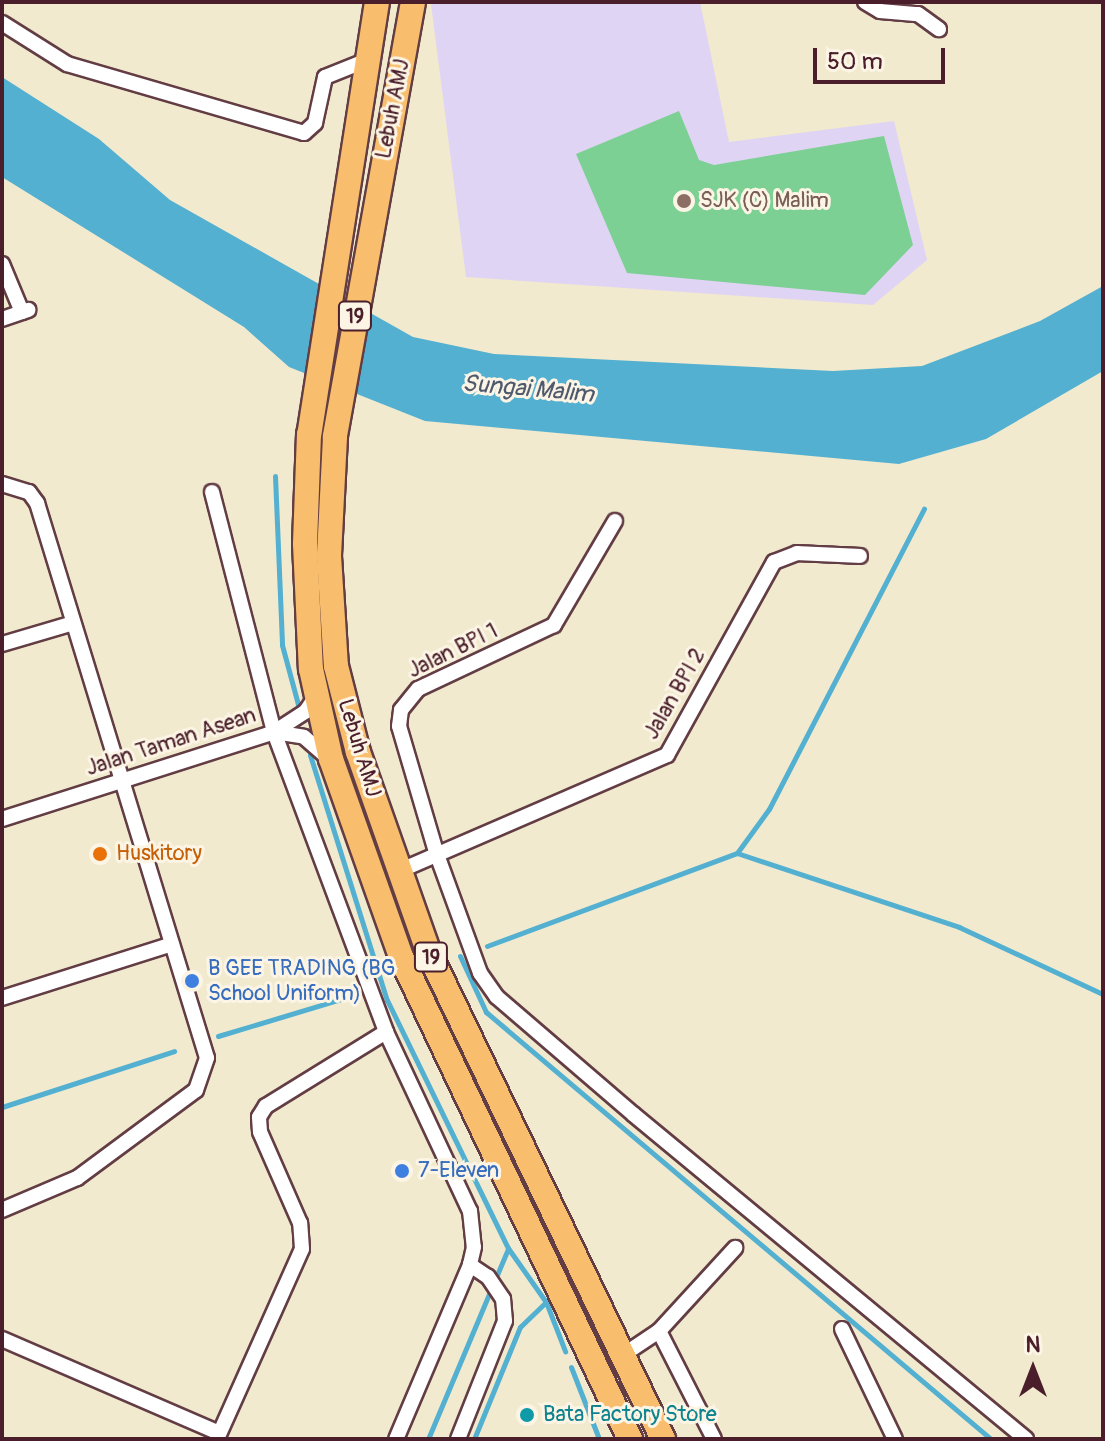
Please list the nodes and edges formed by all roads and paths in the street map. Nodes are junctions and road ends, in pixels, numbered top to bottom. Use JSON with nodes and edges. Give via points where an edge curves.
{"nodes":[{"id":1,"x":377,"y":2,"type":"edge"},
{"id":2,"x":413,"y":2,"type":"edge"},
{"id":3,"x":865,"y":2,"type":"edge"},
{"id":4,"x":2,"y":23,"type":"edge"},
{"id":5,"x":939,"y":29,"type":"dead end"},
{"id":6,"x":365,"y":61,"type":"junction"},
{"id":7,"x":2,"y":264,"type":"edge"},
{"id":8,"x":2,"y":319,"type":"edge"},
{"id":9,"x":6,"y":485,"type":"edge"},
{"id":10,"x":212,"y":492,"type":"dead end"},
{"id":11,"x":615,"y":521,"type":"dead end"},
{"id":12,"x":860,"y":556,"type":"dead end"},
{"id":13,"x":70,"y":624,"type":"junction"},
{"id":14,"x":2,"y":644,"type":"edge"},
{"id":15,"x":316,"y":696,"type":"junction"},
{"id":16,"x":274,"y":732,"type":"junction"},
{"id":17,"x":337,"y":776,"type":"junction"},
{"id":18,"x":122,"y":780,"type":"junction"},
{"id":19,"x":2,"y":819,"type":"edge"},
{"id":20,"x":436,"y":852,"type":"junction"},
{"id":21,"x":399,"y":871,"type":"junction"},
{"id":22,"x":172,"y":944,"type":"junction"},
{"id":23,"x":2,"y":998,"type":"edge"},
{"id":24,"x":386,"y":1032,"type":"junction"},
{"id":25,"x":2,"y":1210,"type":"edge"},
{"id":26,"x":735,"y":1248,"type":"dead end"},
{"id":27,"x":470,"y":1265,"type":"junction"},
{"id":28,"x":842,"y":1329,"type":"dead end"},
{"id":29,"x":659,"y":1331,"type":"junction"},
{"id":30,"x":2,"y":1339,"type":"edge"},
{"id":31,"x":623,"y":1355,"type":"junction"},
{"id":32,"x":218,"y":1436,"type":"edge"},
{"id":33,"x":396,"y":1439,"type":"edge"},
{"id":34,"x":458,"y":1439,"type":"edge"},
{"id":35,"x":630,"y":1439,"type":"edge"},
{"id":36,"x":663,"y":1439,"type":"edge"},
{"id":37,"x":714,"y":1439,"type":"edge"},
{"id":38,"x":895,"y":1439,"type":"edge"},
{"id":39,"x":1026,"y":1439,"type":"edge"}],
"edges":[{"from":1,"to":6,"type":"highway","name":"Lebuh AMJ","number":"19"},
{"from":2,"to":21,"type":"highway","name":"Lebuh AMJ","number":"19","via":[[335,437],[329,556],[336,666],[358,752]]},
{"from":3,"to":5,"type":"street","via":[[880,11],[918,14]]},
{"from":4,"to":6,"type":"street","via":[[67,64],[304,133],[315,123],[325,77]]},
{"from":6,"to":15,"type":"highway","name":"Lebuh AMJ","number":"19","via":[[309,434],[305,544]]},
{"from":7,"to":8,"type":"street","via":[[25,311]]},
{"from":9,"to":13,"type":"street","via":[[29,492],[37,503]]},
{"from":10,"to":16,"type":"street"},
{"from":11,"to":20,"type":"street","name":"Jalan BPI 1","via":[[554,625],[406,698],[399,726]]},
{"from":12,"to":20,"type":"street","name":"Jalan BPI 2","via":[[797,553],[774,562],[667,755]]},
{"from":13,"to":14,"type":"street"},
{"from":13,"to":18,"type":"street"},
{"from":15,"to":16,"type":"street","via":[[306,711]]},
{"from":15,"to":17,"type":"highway","name":"Lebuh AMJ","number":"19"},
{"from":16,"to":17,"type":"street","name":"Jalan Taman Asean","via":[[315,742]]},
{"from":16,"to":18,"type":"street","name":"Jalan Taman Asean"},
{"from":16,"to":24,"type":"street"},
{"from":17,"to":35,"type":"highway","name":"Lebuh AMJ","number":"19","via":[[401,957]]},
{"from":18,"to":19,"type":"street","name":"Jalan Taman Asean"},
{"from":18,"to":22,"type":"street"},
{"from":20,"to":21,"type":"street","name":"Jalan BPI 2"},
{"from":20,"to":39,"type":"street","name":"Jalan BPI 1","via":[[474,960],[497,997]]},
{"from":21,"to":31,"type":"highway","name":"Lebuh AMJ","number":"19","via":[[428,951]]},
{"from":22,"to":23,"type":"street"},
{"from":22,"to":25,"type":"street","via":[[207,1058],[196,1090],[77,1178]]},
{"from":24,"to":27,"type":"street","via":[[465,1194],[473,1229]]},
{"from":24,"to":32,"type":"street","via":[[266,1106],[259,1117],[260,1132],[303,1237]]},
{"from":26,"to":29,"type":"street"},
{"from":27,"to":33,"type":"street"},
{"from":27,"to":34,"type":"street","via":[[488,1277],[503,1299],[500,1339]]},
{"from":28,"to":38,"type":"street"},
{"from":29,"to":31,"type":"street"},
{"from":29,"to":37,"type":"street"},
{"from":30,"to":32,"type":"street"},
{"from":31,"to":36,"type":"highway","name":"Lebuh AMJ","number":"19"}]}
